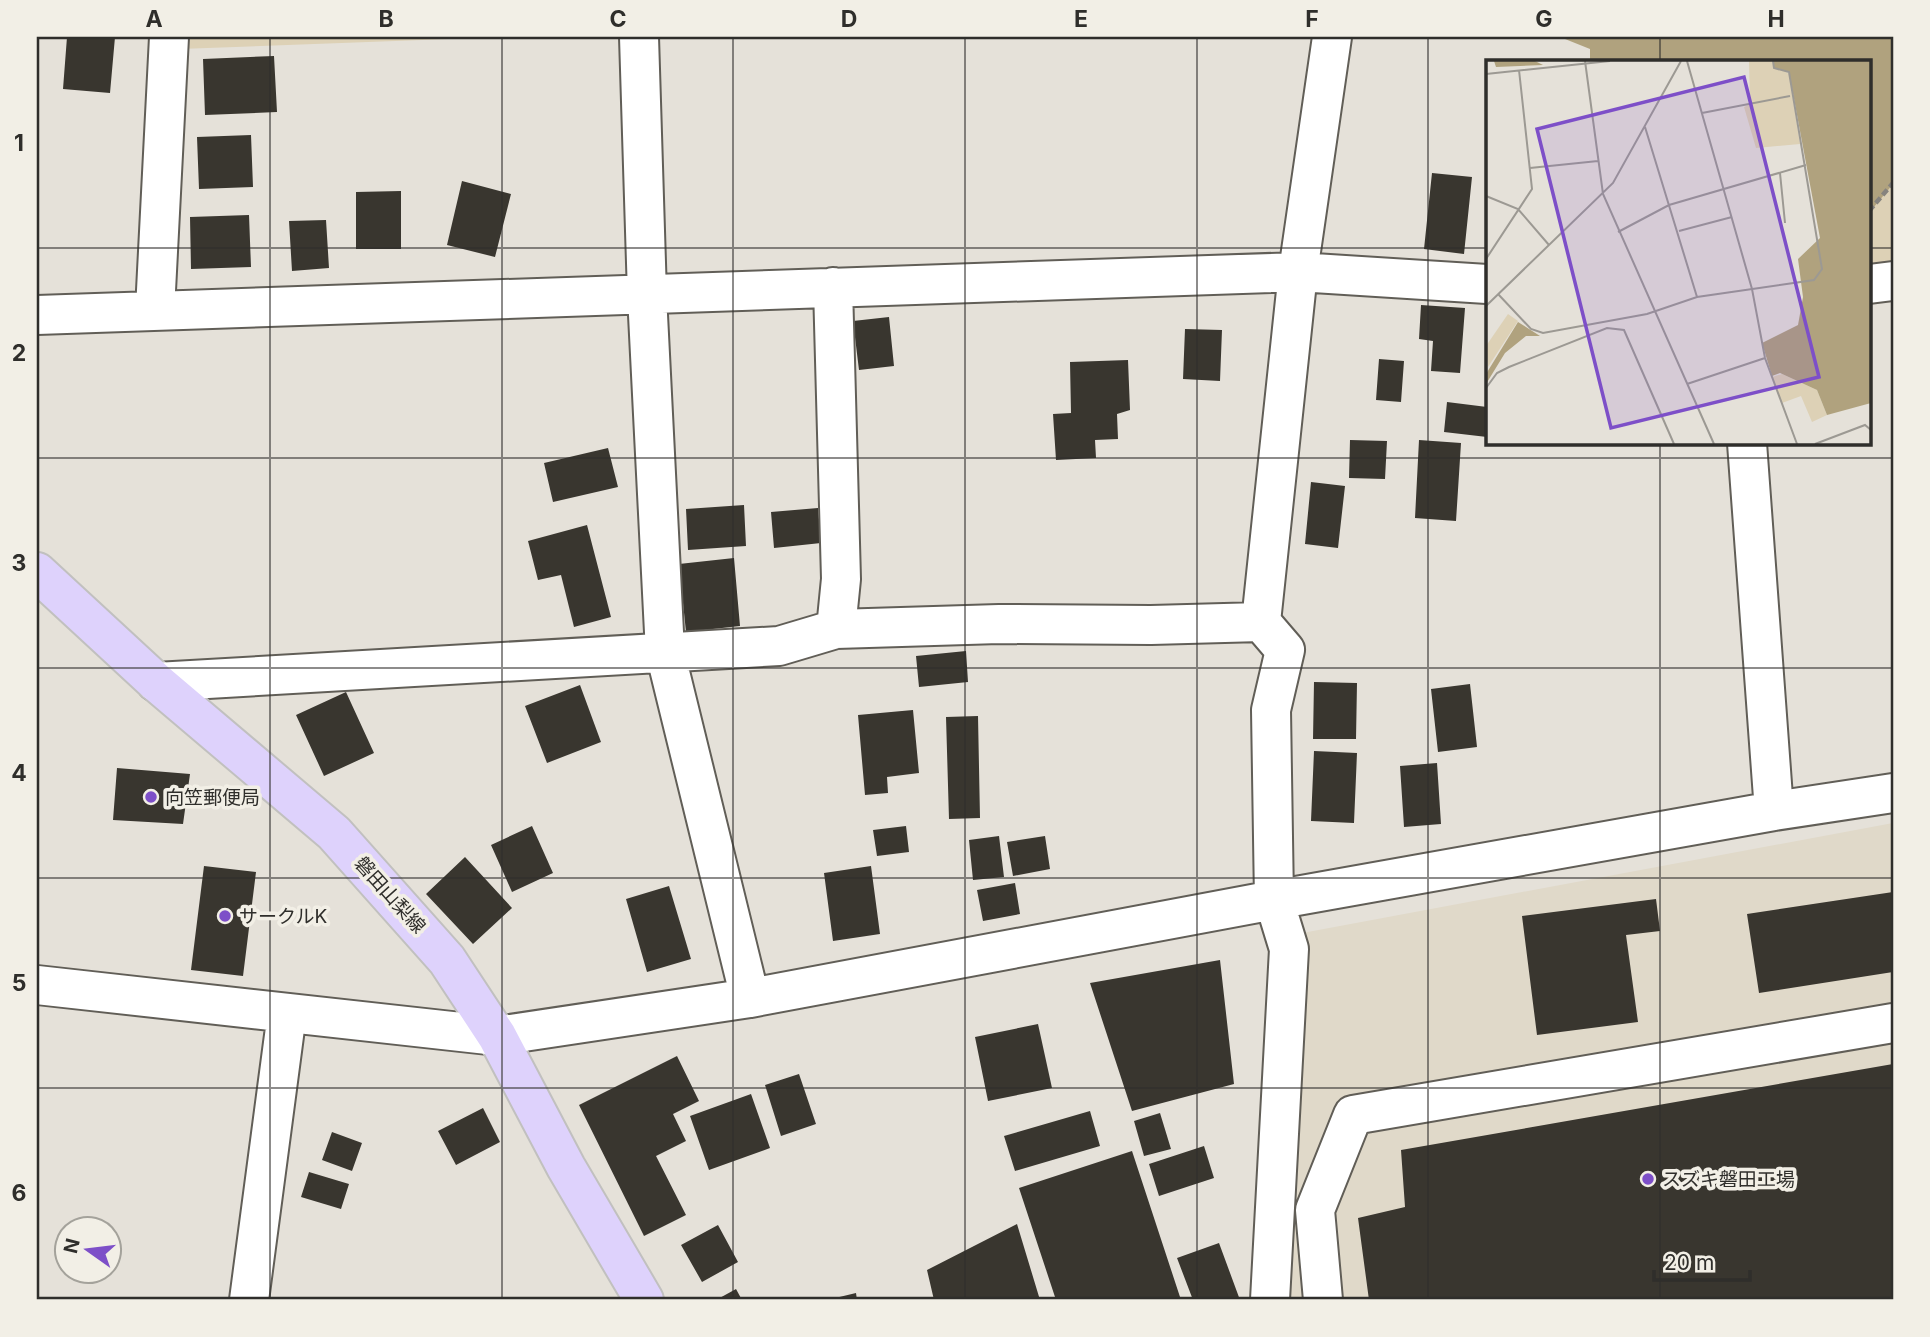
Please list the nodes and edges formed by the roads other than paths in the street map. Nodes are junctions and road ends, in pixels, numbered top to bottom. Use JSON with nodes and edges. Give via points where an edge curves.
{"nodes":[{"id":1,"x":169,"y":37,"type":"edge"},
{"id":2,"x":639,"y":37,"type":"edge"},
{"id":3,"x":1332,"y":37,"type":"edge"},
{"id":4,"x":1298,"y":272,"type":"junction"},
{"id":5,"x":1893,"y":281,"type":"edge"},
{"id":6,"x":1486,"y":284,"type":"edge"},
{"id":7,"x":1870,"y":284,"type":"edge"},
{"id":8,"x":833,"y":287,"type":"junction"},
{"id":9,"x":648,"y":295,"type":"junction"},
{"id":10,"x":155,"y":310,"type":"junction"},
{"id":11,"x":37,"y":315,"type":"edge"},
{"id":12,"x":1748,"y":444,"type":"edge"},
{"id":13,"x":37,"y":572,"type":"edge"},
{"id":14,"x":1261,"y":622,"type":"junction"},
{"id":15,"x":836,"y":629,"type":"junction"},
{"id":16,"x":665,"y":652,"type":"junction"},
{"id":17,"x":156,"y":682,"type":"junction"},
{"id":18,"x":1893,"y":793,"type":"edge"},
{"id":19,"x":1774,"y":811,"type":"junction"},
{"id":20,"x":1274,"y":900,"type":"junction"},
{"id":21,"x":37,"y":985,"type":"edge"},
{"id":22,"x":750,"y":998,"type":"junction"},
{"id":23,"x":288,"y":1013,"type":"junction"},
{"id":24,"x":1893,"y":1023,"type":"edge"},
{"id":25,"x":497,"y":1036,"type":"junction"},
{"id":26,"x":249,"y":1300,"type":"edge"},
{"id":27,"x":644,"y":1300,"type":"edge"},
{"id":28,"x":1270,"y":1300,"type":"edge"},
{"id":29,"x":1323,"y":1300,"type":"edge"}],
"edges":[{"from":1,"to":10,"type":"street"},
{"from":2,"to":9,"type":"street"},
{"from":3,"to":4,"type":"street"},
{"from":4,"to":6,"type":"street"},
{"from":4,"to":8,"type":"street"},
{"from":4,"to":14,"type":"street"},
{"from":5,"to":7,"type":"street"},
{"from":8,"to":9,"type":"street"},
{"from":8,"to":15,"type":"street","via":[[841,579]]},
{"from":9,"to":10,"type":"street"},
{"from":9,"to":16,"type":"street"},
{"from":10,"to":11,"type":"street"},
{"from":12,"to":19,"type":"street"},
{"from":13,"to":17,"type":"main road","name":"磐田山梨線"},
{"from":14,"to":15,"type":"street"},
{"from":14,"to":20,"type":"street","via":[[1285,650],[1271,710]]},
{"from":15,"to":16,"type":"street","via":[[779,646]]},
{"from":16,"to":17,"type":"street"},
{"from":16,"to":22,"type":"street"},
{"from":17,"to":25,"type":"main road","name":"磐田山梨線","via":[[334,833],[447,960]]},
{"from":18,"to":19,"type":"street"},
{"from":19,"to":20,"type":"street"},
{"from":20,"to":22,"type":"street"},
{"from":20,"to":28,"type":"street","via":[[1289,949]]},
{"from":21,"to":23,"type":"street"},
{"from":22,"to":25,"type":"street"},
{"from":23,"to":25,"type":"street"},
{"from":23,"to":26,"type":"street"},
{"from":24,"to":29,"type":"street","via":[[1353,1115],[1315,1210]]},
{"from":25,"to":27,"type":"main road","name":"磐田山梨線"}]}
